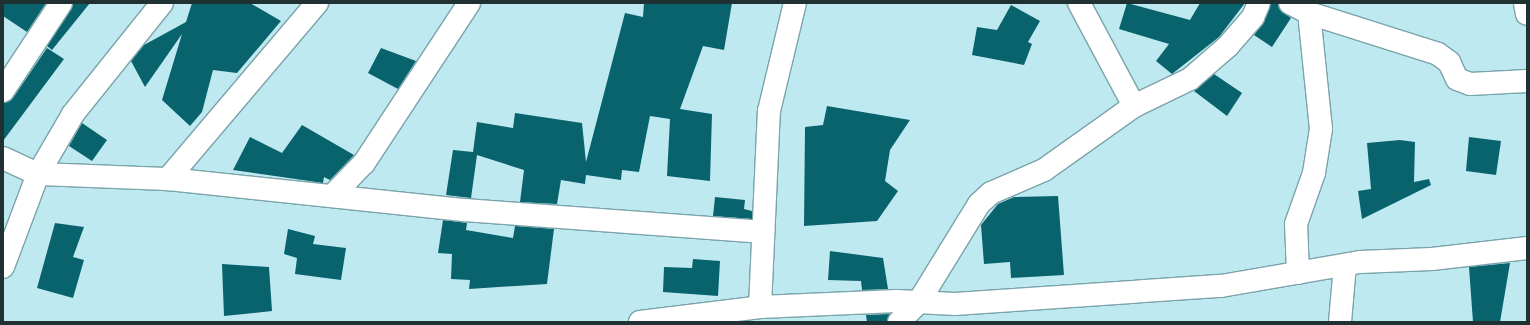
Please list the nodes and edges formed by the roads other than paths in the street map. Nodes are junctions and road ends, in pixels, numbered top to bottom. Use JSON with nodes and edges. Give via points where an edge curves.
{"nodes":[{"id":1,"x":61,"y":3,"type":"edge"},
{"id":2,"x":162,"y":3,"type":"edge"},
{"id":3,"x":318,"y":3,"type":"edge"},
{"id":4,"x":469,"y":3,"type":"edge"},
{"id":5,"x":795,"y":3,"type":"edge"},
{"id":6,"x":1079,"y":3,"type":"edge"},
{"id":7,"x":1259,"y":3,"type":"edge"},
{"id":8,"x":1290,"y":3,"type":"edge"},
{"id":9,"x":1525,"y":3,"type":"edge"},
{"id":10,"x":1309,"y":13,"type":"junction"},
{"id":11,"x":1527,"y":14,"type":"edge"},
{"id":12,"x":1527,"y":82,"type":"edge"},
{"id":13,"x":3,"y":91,"type":"edge"},
{"id":14,"x":1134,"y":106,"type":"junction"},
{"id":15,"x":3,"y":158,"type":"edge"},
{"id":16,"x":38,"y":174,"type":"junction"},
{"id":17,"x":168,"y":179,"type":"junction"},
{"id":18,"x":332,"y":196,"type":"junction"},
{"id":19,"x":763,"y":232,"type":"junction"},
{"id":20,"x":1527,"y":248,"type":"edge"},
{"id":21,"x":1345,"y":265,"type":"junction"},
{"id":22,"x":3,"y":267,"type":"edge"},
{"id":23,"x":1298,"y":273,"type":"junction"},
{"id":24,"x":917,"y":312,"type":"edge"},
{"id":25,"x":746,"y":313,"type":"edge"},
{"id":26,"x":640,"y":322,"type":"edge"},
{"id":27,"x":899,"y":322,"type":"edge"},
{"id":28,"x":1340,"y":322,"type":"edge"}],
"edges":[{"from":1,"to":13,"type":"street"},
{"from":2,"to":16,"type":"street","via":[[73,114]]},
{"from":3,"to":17,"type":"street"},
{"from":4,"to":18,"type":"street","via":[[364,163]]},
{"from":5,"to":19,"type":"street","via":[[770,111]]},
{"from":6,"to":14,"type":"street"},
{"from":7,"to":14,"type":"street","via":[[1253,17],[1228,46],[1190,79]]},
{"from":8,"to":10,"type":"street"},
{"from":9,"to":11,"type":"street"},
{"from":10,"to":12,"type":"street","via":[[1438,54],[1449,62],[1457,79],[1470,84]]},
{"from":10,"to":23,"type":"street","via":[[1320,129],[1314,173],[1296,224]]},
{"from":14,"to":24,"type":"street","via":[[1044,170],[991,193],[979,204]]},
{"from":15,"to":16,"type":"street"},
{"from":16,"to":17,"type":"street"},
{"from":16,"to":22,"type":"street"},
{"from":17,"to":18,"type":"street"},
{"from":18,"to":19,"type":"street"},
{"from":19,"to":25,"type":"street"},
{"from":20,"to":21,"type":"street"},
{"from":21,"to":23,"type":"street"},
{"from":21,"to":28,"type":"street"},
{"from":23,"to":24,"type":"street","via":[[1221,286],[955,304]]},
{"from":24,"to":25,"type":"street"},
{"from":24,"to":27,"type":"street"},
{"from":25,"to":26,"type":"street"}]}
